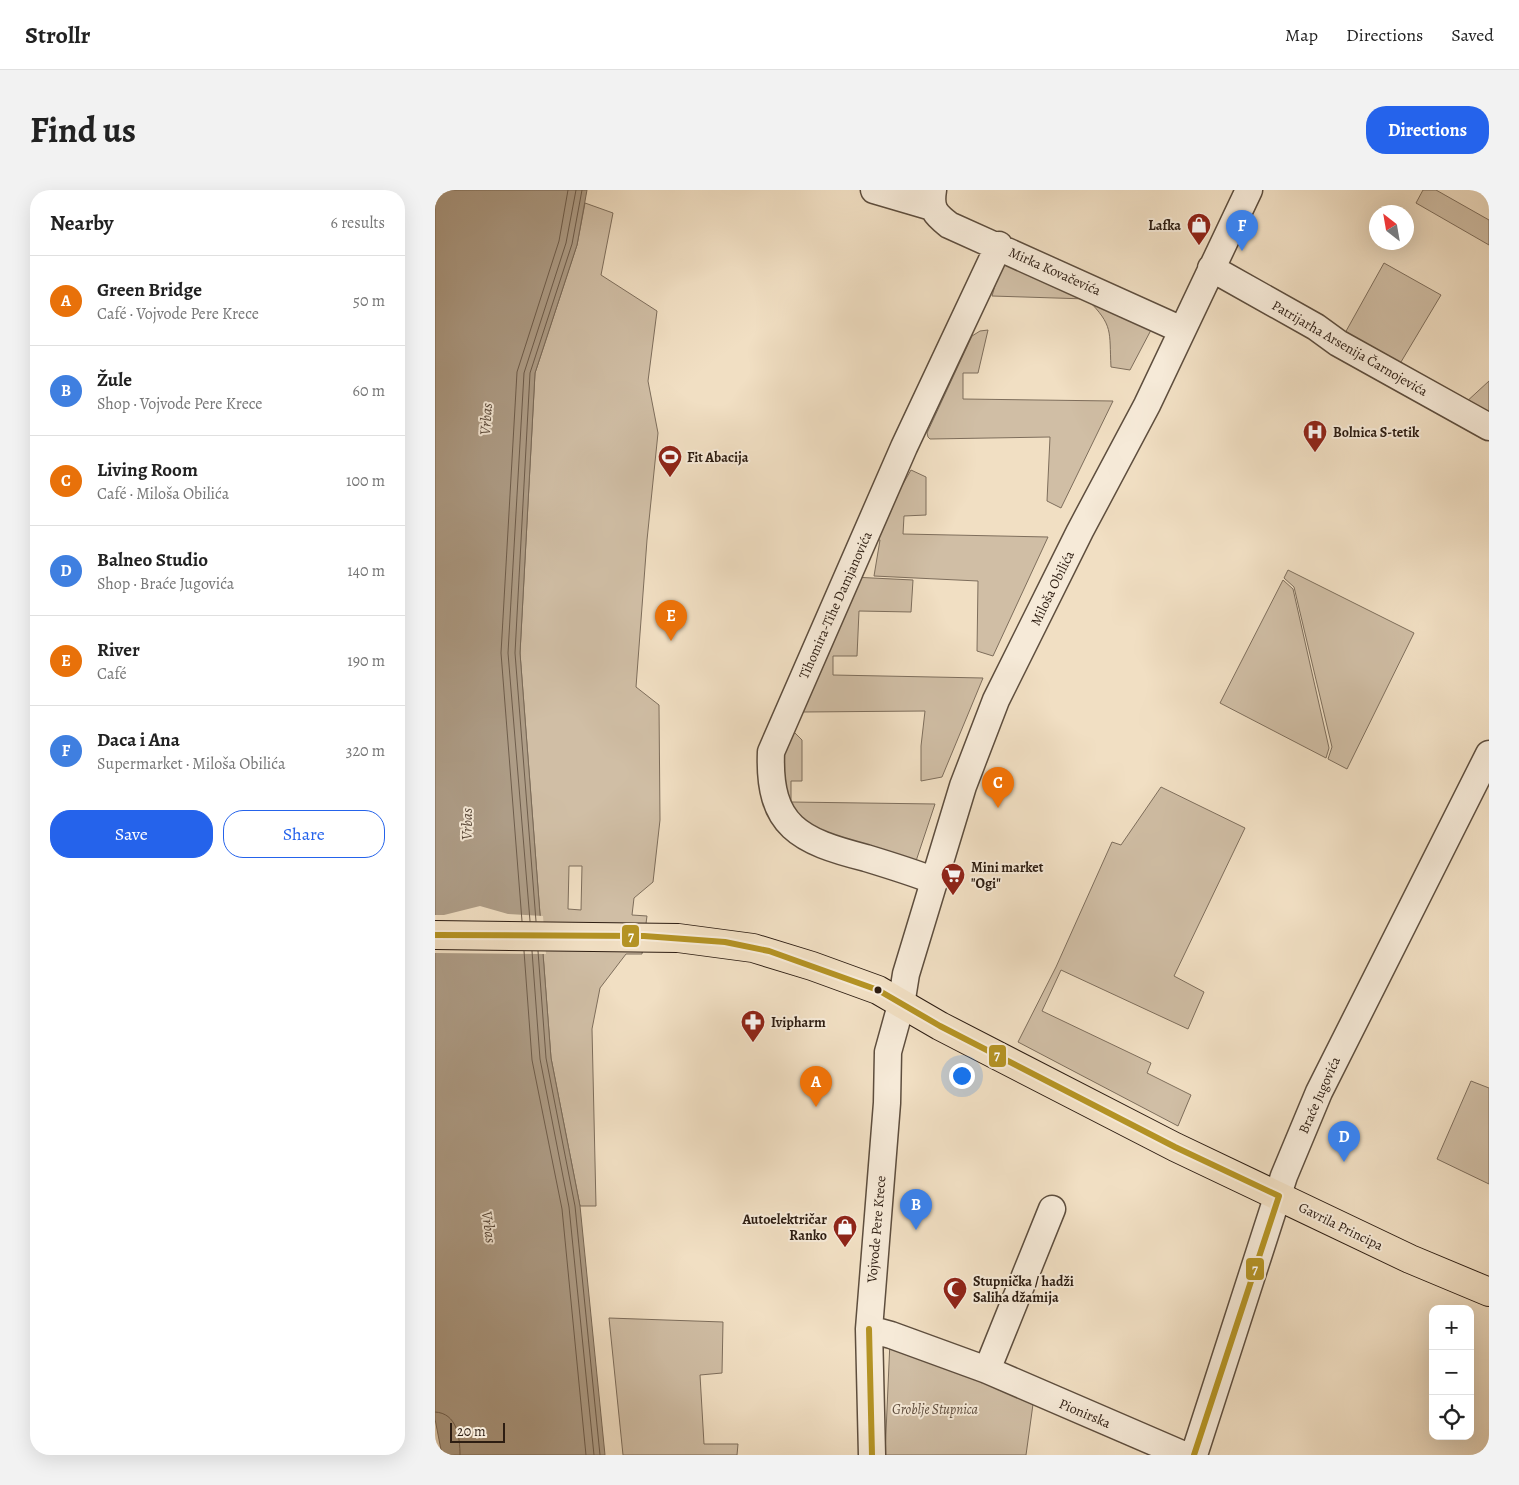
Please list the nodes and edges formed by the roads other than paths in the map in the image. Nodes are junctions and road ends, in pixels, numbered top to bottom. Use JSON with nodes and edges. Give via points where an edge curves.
{"nodes":[{"id":1,"x":875,"y":190,"type":"edge"},
{"id":2,"x":1249,"y":190,"type":"edge"},
{"id":3,"x":932,"y":198,"type":"edge"},
{"id":4,"x":999,"y":246,"type":"junction"},
{"id":5,"x":1211,"y":268,"type":"junction"},
{"id":6,"x":1182,"y":330,"type":"junction"},
{"id":7,"x":1489,"y":427,"type":"edge"},
{"id":8,"x":1489,"y":754,"type":"edge"},
{"id":9,"x":935,"y":882,"type":"junction"},
{"id":10,"x":435,"y":935,"type":"edge"},
{"id":11,"x":901,"y":1005,"type":"junction"},
{"id":12,"x":1279,"y":1196,"type":"junction"},
{"id":13,"x":1052,"y":1209,"type":"dead end"},
{"id":14,"x":1489,"y":1292,"type":"edge"},
{"id":15,"x":869,"y":1329,"type":"junction"},
{"id":16,"x":987,"y":1370,"type":"junction"},
{"id":17,"x":871,"y":1455,"type":"edge"},
{"id":18,"x":1184,"y":1455,"type":"edge"},
{"id":19,"x":1194,"y":1455,"type":"edge"}],
"edges":[{"from":1,"to":3,"type":"street","name":"Mirka Kovačevića"},
{"from":2,"to":5,"type":"street","name":"Miloša Obilića"},
{"from":3,"to":4,"type":"street","name":"Mirka Kovačevića","via":[[938,216],[949,225]]},
{"from":4,"to":6,"type":"street","name":"Mirka Kovačevića"},
{"from":4,"to":9,"type":"street","name":"Tihomira-Tihe Damjanovića","via":[[905,447],[771,752],[770,776],[778,806],[791,825],[807,838],[825,848]]},
{"from":5,"to":6,"type":"street","name":"Miloša Obilića"},
{"from":5,"to":7,"type":"street","name":"Patrijarha Arsenija Čarnojevića"},
{"from":6,"to":9,"type":"street","name":"Miloša Obilića","via":[[996,700],[963,786]]},
{"from":8,"to":12,"type":"street","name":"Braće Jugovića","via":[[1338,1050]]},
{"from":9,"to":11,"type":"street","name":"Miloša Obilića","via":[[906,974]]},
{"from":10,"to":11,"type":"main road","name":"Gavrila Principa","via":[[644,936],[725,942],[769,952],[869,985]]},
{"from":11,"to":12,"type":"main road","name":"Gavrila Principa","via":[[1175,1147]]},
{"from":11,"to":15,"type":"street","name":"Vojvode Pere Krece","via":[[888,1052]]},
{"from":12,"to":14,"type":"main road","name":"Gavrila Principa","via":[[1410,1260]]},
{"from":12,"to":19,"type":"street","name":"Braće Jugovića"},
{"from":13,"to":16,"type":"street"},
{"from":15,"to":16,"type":"street","name":"Pionirska"},
{"from":15,"to":17,"type":"street","name":"Vojvode Pere Krece"},
{"from":16,"to":18,"type":"street","name":"Pionirska"}]}
